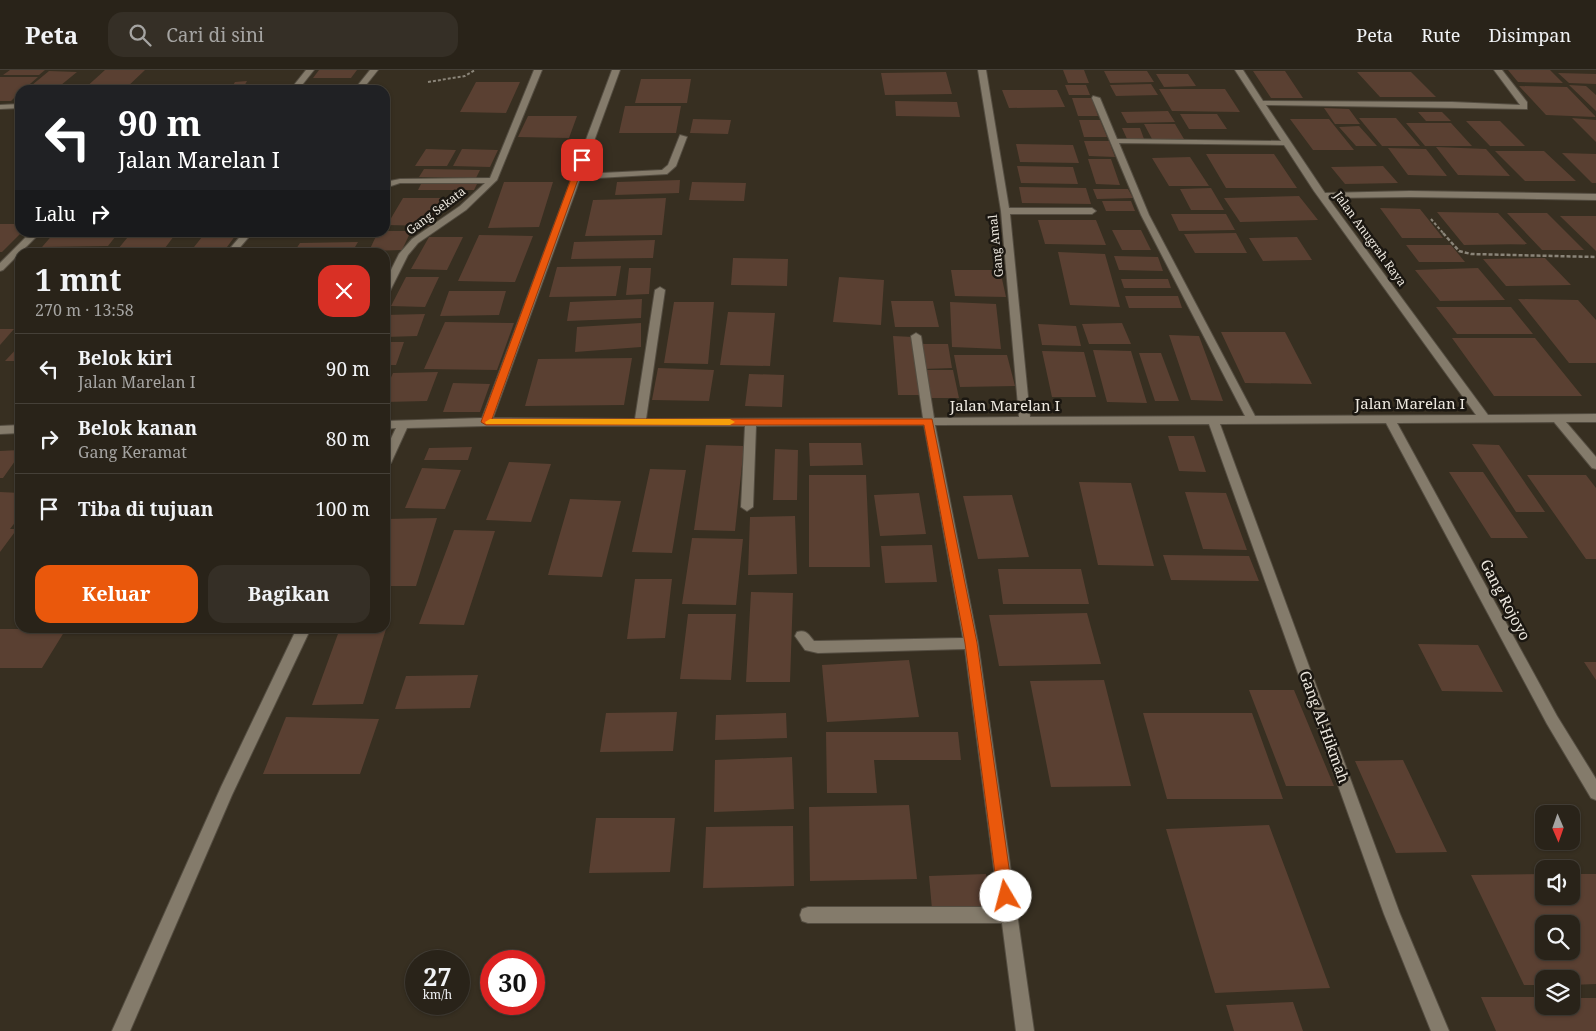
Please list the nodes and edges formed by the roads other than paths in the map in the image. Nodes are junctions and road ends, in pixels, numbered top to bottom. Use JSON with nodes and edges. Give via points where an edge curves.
{"nodes":[{"id":1,"x":310,"y":70,"type":"edge"},
{"id":2,"x":374,"y":70,"type":"edge"},
{"id":3,"x":538,"y":70,"type":"edge"},
{"id":4,"x":616,"y":70,"type":"edge"},
{"id":5,"x":982,"y":70,"type":"edge"},
{"id":6,"x":1239,"y":70,"type":"edge"},
{"id":7,"x":1498,"y":70,"type":"edge"},
{"id":8,"x":298,"y":85,"type":"edge"},
{"id":9,"x":362,"y":85,"type":"edge"},
{"id":10,"x":1096,"y":98,"type":"dead end"},
{"id":11,"x":1261,"y":103,"type":"junction"},
{"id":12,"x":15,"y":106,"type":"edge"},
{"id":13,"x":0,"y":107,"type":"edge"},
{"id":14,"x":683,"y":137,"type":"dead end"},
{"id":15,"x":1114,"y":141,"type":"junction"},
{"id":16,"x":1287,"y":143,"type":"junction"},
{"id":17,"x":575,"y":178,"type":"junction"},
{"id":18,"x":493,"y":180,"type":"junction"},
{"id":19,"x":390,"y":183,"type":"edge"},
{"id":20,"x":1323,"y":196,"type":"junction"},
{"id":21,"x":1596,"y":197,"type":"edge"},
{"id":22,"x":1005,"y":211,"type":"junction"},
{"id":23,"x":1092,"y":211,"type":"dead end"},
{"id":24,"x":32,"y":237,"type":"edge"},
{"id":25,"x":245,"y":237,"type":"edge"},
{"id":26,"x":21,"y":248,"type":"edge"},
{"id":27,"x":235,"y":248,"type":"edge"},
{"id":28,"x":15,"y":253,"type":"edge"},
{"id":29,"x":0,"y":268,"type":"edge"},
{"id":30,"x":390,"y":281,"type":"edge"},
{"id":31,"x":660,"y":290,"type":"dead end"},
{"id":32,"x":916,"y":336,"type":"dead end"},
{"id":33,"x":1485,"y":418,"type":"junction"},
{"id":34,"x":1557,"y":418,"type":"junction"},
{"id":35,"x":1596,"y":418,"type":"edge"},
{"id":36,"x":1025,"y":420,"type":"junction"},
{"id":37,"x":1213,"y":420,"type":"junction"},
{"id":38,"x":1252,"y":420,"type":"junction"},
{"id":39,"x":1390,"y":420,"type":"junction"},
{"id":40,"x":929,"y":421,"type":"junction"},
{"id":41,"x":486,"y":422,"type":"junction"},
{"id":42,"x":751,"y":422,"type":"junction"},
{"id":43,"x":640,"y":423,"type":"junction"},
{"id":44,"x":390,"y":424,"type":"edge"},
{"id":45,"x":403,"y":425,"type":"junction"},
{"id":46,"x":15,"y":429,"type":"edge"},
{"id":47,"x":0,"y":430,"type":"edge"},
{"id":48,"x":390,"y":452,"type":"edge"},
{"id":49,"x":1596,"y":465,"type":"edge"},
{"id":50,"x":747,"y":507,"type":"dead end"},
{"id":51,"x":302,"y":633,"type":"edge"},
{"id":52,"x":802,"y":636,"type":"dead end"},
{"id":53,"x":971,"y":643,"type":"junction"},
{"id":54,"x":1596,"y":793,"type":"edge"},
{"id":55,"x":808,"y":915,"type":"dead end"},
{"id":56,"x":1008,"y":915,"type":"junction"},
{"id":57,"x":121,"y":1031,"type":"edge"},
{"id":58,"x":1025,"y":1031,"type":"edge"},
{"id":59,"x":1440,"y":1031,"type":"edge"}],
"edges":[{"from":1,"to":8,"type":"street"},
{"from":2,"to":9,"type":"street"},
{"from":3,"to":18,"type":"street","name":"Gang Sekata"},
{"from":4,"to":17,"type":"street"},
{"from":5,"to":22,"type":"street","name":"Gang Amal"},
{"from":6,"to":11,"type":"street","name":"Jalan Anugrah Raya"},
{"from":7,"to":11,"type":"street","via":[[1524,107]]},
{"from":10,"to":15,"type":"street"},
{"from":11,"to":16,"type":"street","name":"Jalan Anugrah Raya"},
{"from":12,"to":13,"type":"street"},
{"from":14,"to":17,"type":"street","via":[[672,166],[664,172]]},
{"from":15,"to":16,"type":"street"},
{"from":15,"to":38,"type":"street","via":[[1146,215]]},
{"from":16,"to":20,"type":"street","name":"Jalan Anugrah Raya"},
{"from":17,"to":41,"type":"street"},
{"from":18,"to":19,"type":"street","via":[[400,180]]},
{"from":18,"to":30,"type":"street","name":"Gang Sekata","via":[[464,208],[415,241]]},
{"from":20,"to":21,"type":"street"},
{"from":20,"to":33,"type":"street","name":"Jalan Anugrah Raya"},
{"from":22,"to":23,"type":"street"},
{"from":22,"to":36,"type":"street","name":"Gang Amal"},
{"from":24,"to":26,"type":"street"},
{"from":25,"to":27,"type":"street"},
{"from":28,"to":29,"type":"street"},
{"from":31,"to":43,"type":"street"},
{"from":32,"to":40,"type":"street"},
{"from":33,"to":34,"type":"street","name":"Jalan Marelan I"},
{"from":33,"to":39,"type":"street","name":"Jalan Marelan I"},
{"from":34,"to":35,"type":"street","name":"Jalan Marelan I"},
{"from":34,"to":49,"type":"street"},
{"from":36,"to":37,"type":"street","name":"Jalan Marelan I"},
{"from":36,"to":40,"type":"street","name":"Jalan Marelan I"},
{"from":37,"to":38,"type":"street","name":"Jalan Marelan I"},
{"from":37,"to":59,"type":"street","name":"Gang Al-Hikmah","via":[[1392,914]]},
{"from":38,"to":39,"type":"street","name":"Jalan Marelan I"},
{"from":39,"to":54,"type":"street","name":"Gang Rojoyo","via":[[1552,720]]},
{"from":40,"to":42,"type":"street","name":"Jalan Marelan I"},
{"from":40,"to":53,"type":"street"},
{"from":41,"to":43,"type":"street","name":"Jalan Marelan I"},
{"from":41,"to":45,"type":"street","name":"Jalan Marelan I"},
{"from":42,"to":43,"type":"street","name":"Jalan Marelan I"},
{"from":42,"to":50,"type":"street"},
{"from":44,"to":45,"type":"street","name":"Jalan Marelan I"},
{"from":45,"to":48,"type":"street"},
{"from":46,"to":47,"type":"street"},
{"from":51,"to":57,"type":"street","via":[[226,792]]},
{"from":52,"to":53,"type":"street","via":[[810,646],[818,647]]},
{"from":53,"to":56,"type":"street"},
{"from":55,"to":56,"type":"street"},
{"from":56,"to":58,"type":"street"}]}
